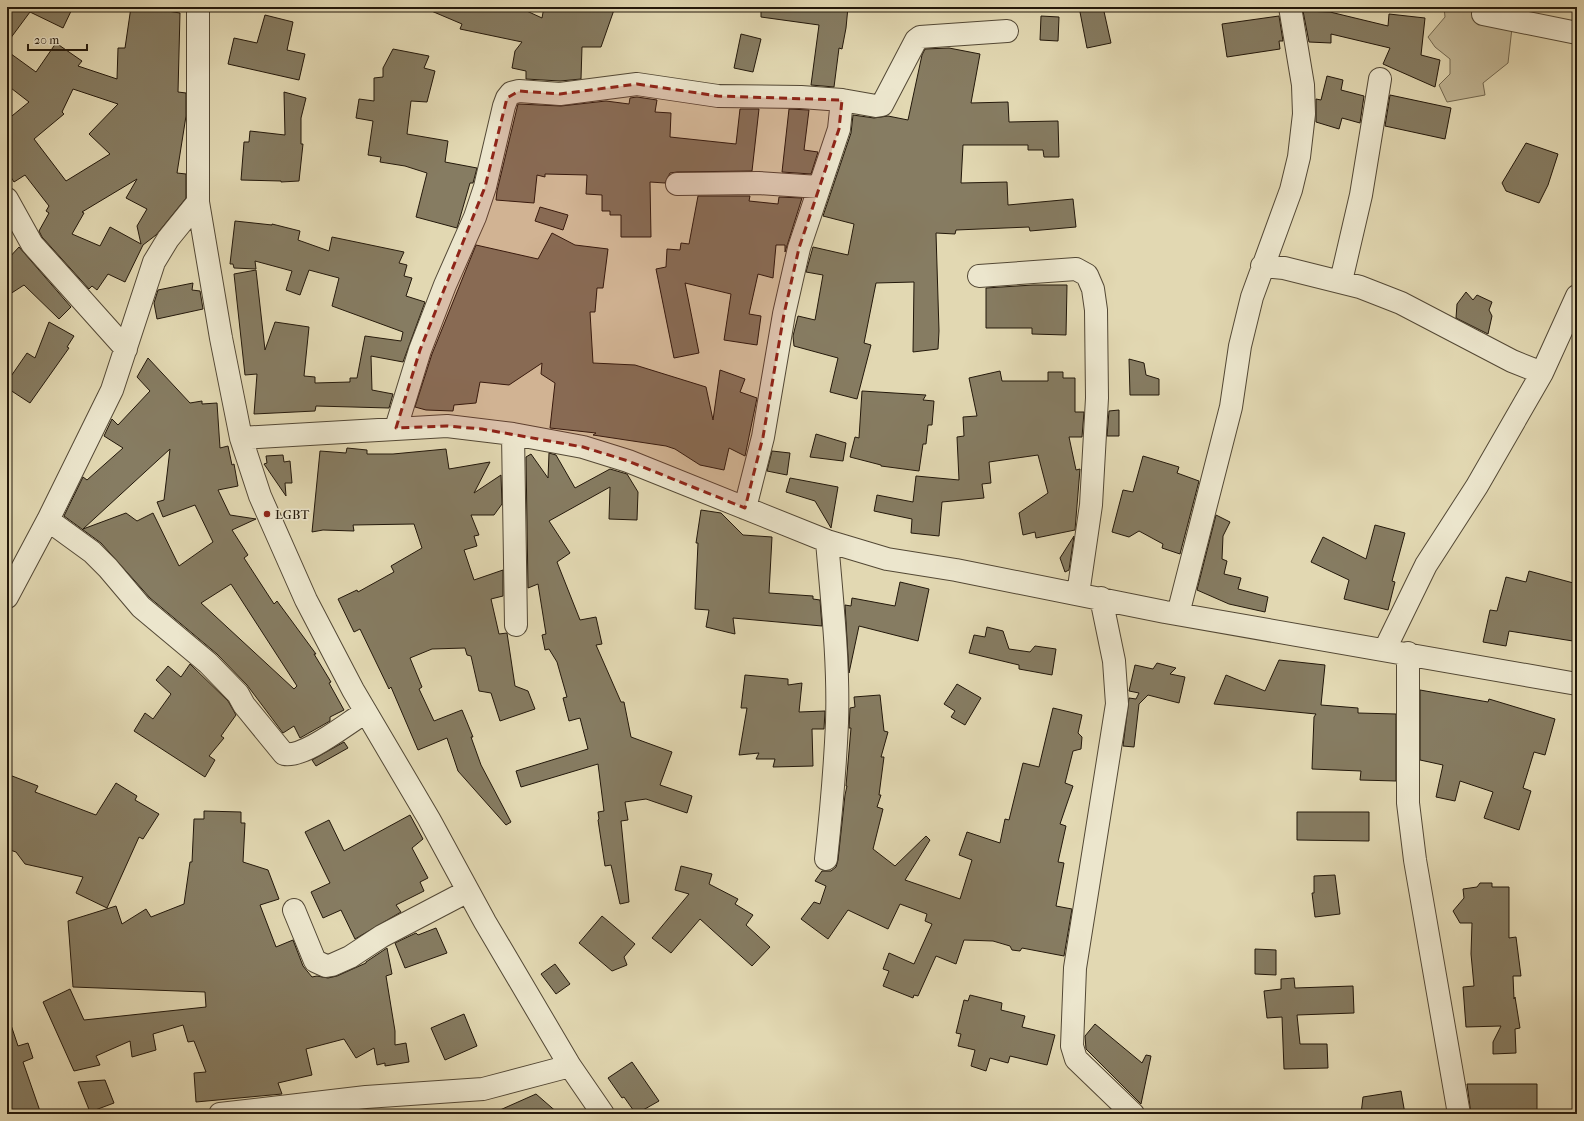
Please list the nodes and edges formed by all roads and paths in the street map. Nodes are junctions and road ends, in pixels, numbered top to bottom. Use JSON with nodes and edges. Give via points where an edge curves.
{"nodes":[{"id":1,"x":198,"y":7,"type":"edge"},
{"id":2,"x":1290,"y":7,"type":"edge"},
{"id":3,"x":1483,"y":14,"type":"dead end"},
{"id":4,"x":1007,"y":31,"type":"dead end"},
{"id":5,"x":1577,"y":33,"type":"edge"},
{"id":6,"x":1380,"y":79,"type":"dead end"},
{"id":7,"x":842,"y":100,"type":"junction"},
{"id":8,"x":677,"y":184,"type":"dead end"},
{"id":9,"x":819,"y":188,"type":"junction"},
{"id":10,"x":7,"y":200,"type":"edge"},
{"id":11,"x":198,"y":202,"type":"junction"},
{"id":12,"x":1262,"y":266,"type":"junction"},
{"id":13,"x":979,"y":276,"type":"dead end"},
{"id":14,"x":1341,"y":281,"type":"junction"},
{"id":15,"x":1577,"y":296,"type":"edge"},
{"id":16,"x":126,"y":349,"type":"junction"},
{"id":17,"x":1542,"y":373,"type":"junction"},
{"id":18,"x":396,"y":428,"type":"junction"},
{"id":19,"x":513,"y":434,"type":"junction"},
{"id":20,"x":241,"y":438,"type":"junction"},
{"id":21,"x":745,"y":508,"type":"junction"},
{"id":22,"x":48,"y":520,"type":"junction"},
{"id":23,"x":827,"y":541,"type":"junction"},
{"id":24,"x":14,"y":565,"type":"edge"},
{"id":25,"x":1078,"y":594,"type":"junction"},
{"id":26,"x":7,"y":597,"type":"edge"},
{"id":27,"x":1101,"y":598,"type":"junction"},
{"id":28,"x":1178,"y":614,"type":"junction"},
{"id":29,"x":516,"y":625,"type":"dead end"},
{"id":30,"x":1386,"y":649,"type":"junction"},
{"id":31,"x":1408,"y":653,"type":"junction"},
{"id":32,"x":1577,"y":684,"type":"edge"},
{"id":33,"x":366,"y":712,"type":"junction"},
{"id":34,"x":826,"y":859,"type":"dead end"},
{"id":35,"x":468,"y":891,"type":"junction"},
{"id":36,"x":294,"y":910,"type":"dead end"},
{"id":37,"x":570,"y":1066,"type":"junction"},
{"id":38,"x":220,"y":1114,"type":"edge"},
{"id":39,"x":603,"y":1114,"type":"edge"},
{"id":40,"x":1133,"y":1114,"type":"edge"},
{"id":41,"x":1459,"y":1114,"type":"edge"}],
"edges":[{"from":1,"to":11,"type":"street"},
{"from":2,"to":12,"type":"street","via":[[1303,85],[1304,114],[1299,157],[1291,190]]},
{"from":3,"to":5,"type":"street"},
{"from":4,"to":7,"type":"street","via":[[920,37],[911,48],[882,105]]},
{"from":6,"to":14,"type":"street","via":[[1362,194]]},
{"from":7,"to":9,"type":"street","via":[[839,129]]},
{"from":7,"to":18,"type":"street","via":[[718,96],[637,84],[560,94],[511,93],[504,106],[491,168],[481,199],[420,350]]},
{"from":8,"to":9,"type":"street","via":[[758,183]]},
{"from":9,"to":21,"type":"street","via":[[799,248],[784,314],[763,437]]},
{"from":10,"to":16,"type":"street","via":[[32,244]]},
{"from":11,"to":16,"type":"street","via":[[168,239],[154,262]]},
{"from":11,"to":20,"type":"street"},
{"from":12,"to":14,"type":"street","via":[[1284,268]]},
{"from":12,"to":28,"type":"street","via":[[1240,346],[1231,408]]},
{"from":13,"to":25,"type":"street","via":[[1076,269],[1087,275],[1093,289],[1096,310],[1097,398],[1090,505]]},
{"from":14,"to":17,"type":"street","via":[[1401,303],[1512,361]]},
{"from":15,"to":17,"type":"street"},
{"from":16,"to":22,"type":"street","via":[[112,390]]},
{"from":17,"to":30,"type":"street","via":[[1481,480],[1426,565]]},
{"from":18,"to":19,"type":"street","via":[[447,426]]},
{"from":18,"to":20,"type":"street"},
{"from":19,"to":21,"type":"street","via":[[583,447],[621,459]]},
{"from":19,"to":29,"type":"street"},
{"from":20,"to":33,"type":"street","via":[[260,496],[306,600]]},
{"from":21,"to":23,"type":"street"},
{"from":22,"to":24,"type":"street"},
{"from":22,"to":33,"type":"street","via":[[92,552],[142,607],[208,663],[238,694],[244,706],[284,754],[296,753],[311,746]]},
{"from":23,"to":25,"type":"street","via":[[887,559]]},
{"from":23,"to":34,"type":"street","via":[[837,722]]},
{"from":24,"to":26,"type":"street"},
{"from":25,"to":27,"type":"street"},
{"from":27,"to":28,"type":"street"},
{"from":27,"to":40,"type":"street","via":[[1114,661],[1117,704],[1075,968],[1072,1046],[1076,1059]]},
{"from":28,"to":30,"type":"street"},
{"from":30,"to":31,"type":"street"},
{"from":31,"to":32,"type":"street"},
{"from":31,"to":41,"type":"street","via":[[1408,803],[1415,860]]},
{"from":33,"to":35,"type":"street","via":[[429,818]]},
{"from":35,"to":36,"type":"street","via":[[382,936],[350,957],[326,966],[315,961]]},
{"from":35,"to":37,"type":"street"},
{"from":37,"to":38,"type":"street","via":[[483,1089],[366,1096]]},
{"from":37,"to":39,"type":"street"}]}
